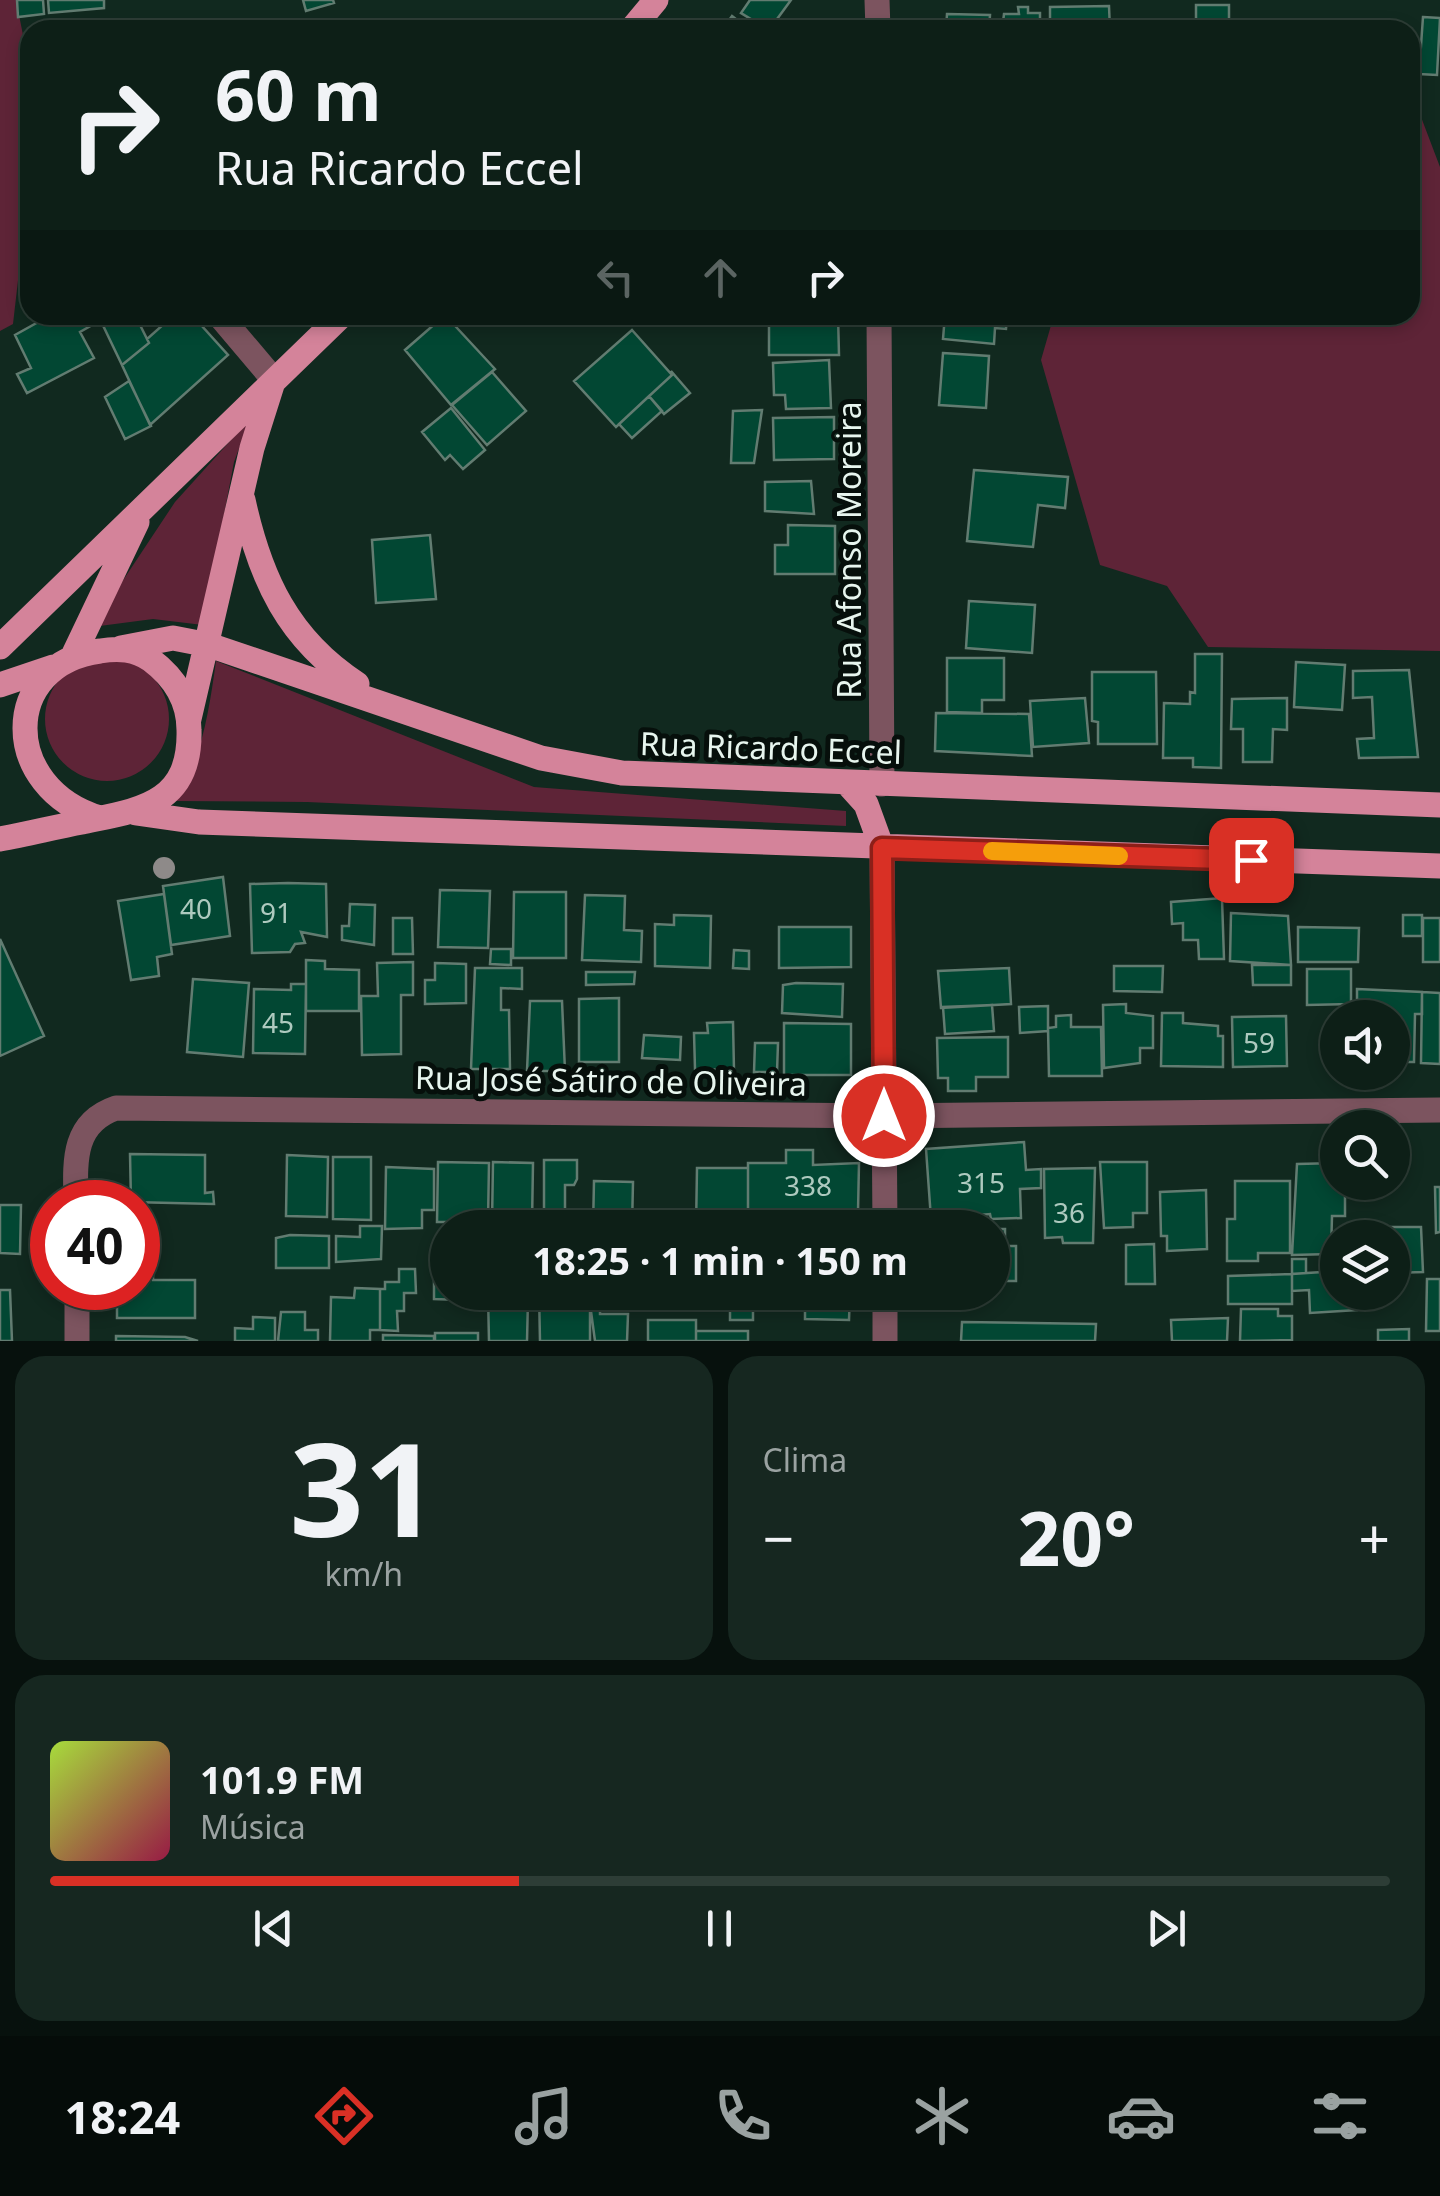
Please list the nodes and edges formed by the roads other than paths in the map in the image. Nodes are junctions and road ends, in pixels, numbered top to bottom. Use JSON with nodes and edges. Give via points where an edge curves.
{"nodes":[{"id":1,"x":656,"y":0,"type":"edge"},
{"id":2,"x":639,"y":20,"type":"edge"},
{"id":3,"x":227,"y":325,"type":"edge"},
{"id":4,"x":332,"y":325,"type":"edge"},
{"id":5,"x":879,"y":325,"type":"edge"},
{"id":6,"x":274,"y":380,"type":"junction"},
{"id":7,"x":242,"y":492,"type":"junction"},
{"id":8,"x":146,"y":504,"type":"junction"},
{"id":9,"x":209,"y":644,"type":"junction"},
{"id":10,"x":0,"y":648,"type":"edge"},
{"id":11,"x":121,"y":648,"type":"junction"},
{"id":12,"x":63,"y":660,"type":"junction"},
{"id":13,"x":0,"y":685,"type":"edge"},
{"id":14,"x":382,"y":701,"type":"junction"},
{"id":15,"x":189,"y":718,"type":"junction"},
{"id":16,"x":847,"y":783,"type":"junction"},
{"id":17,"x":882,"y":784,"type":"junction"},
{"id":18,"x":1440,"y":805,"type":"edge"},
{"id":19,"x":136,"y":813,"type":"junction"},
{"id":20,"x":100,"y":818,"type":"junction"},
{"id":21,"x":0,"y":839,"type":"edge"},
{"id":22,"x":882,"y":848,"type":"junction"},
{"id":23,"x":1440,"y":866,"type":"edge"},
{"id":24,"x":1440,"y":1110,"type":"edge"},
{"id":25,"x":884,"y":1116,"type":"junction"},
{"id":26,"x":77,"y":1180,"type":"edge"},
{"id":27,"x":884,"y":1210,"type":"edge"},
{"id":28,"x":77,"y":1310,"type":"edge"},
{"id":29,"x":885,"y":1310,"type":"edge"},
{"id":30,"x":77,"y":1341,"type":"edge"},
{"id":31,"x":885,"y":1341,"type":"edge"}],
"edges":[{"from":1,"to":2,"type":"main road"},
{"from":3,"to":6,"type":"street"},
{"from":4,"to":6,"type":"main road"},
{"from":5,"to":17,"type":"street","name":"Rua Afonso Moreira"},
{"from":6,"to":7,"type":"main road"},
{"from":6,"to":8,"type":"main road"},
{"from":7,"to":9,"type":"main road"},
{"from":7,"to":14,"type":"main road","via":[[260,570],[291,626],[340,673]]},
{"from":8,"to":10,"type":"main road"},
{"from":8,"to":12,"type":"main road"},
{"from":9,"to":11,"type":"main road","name":"Rua Ricardo Eccel","via":[[172,638]]},
{"from":9,"to":14,"type":"main road","name":"Rua Ricardo Eccel"},
{"from":9,"to":15,"type":"main road"},
{"from":11,"to":12,"type":"main road"},
{"from":11,"to":15,"type":"main road","via":[[167,672]]},
{"from":12,"to":13,"type":"main road"},
{"from":12,"to":20,"type":"main road","via":[[36,685],[26,708],[26,757],[54,798]]},
{"from":14,"to":16,"type":"main road","name":"Rua Ricardo Eccel","via":[[541,758],[622,774]]},
{"from":15,"to":19,"type":"main road","via":[[190,748],[180,776],[162,798]]},
{"from":16,"to":17,"type":"main road","name":"Rua Ricardo Eccel"},
{"from":16,"to":22,"type":"main road","via":[[866,804]]},
{"from":17,"to":18,"type":"main road","name":"Rua Ricardo Eccel"},
{"from":19,"to":20,"type":"main road"},
{"from":19,"to":22,"type":"main road","via":[[199,822]]},
{"from":20,"to":21,"type":"main road"},
{"from":22,"to":23,"type":"main road"},
{"from":22,"to":25,"type":"street"},
{"from":24,"to":25,"type":"street","name":"Rua José Sátiro de Oliveira"},
{"from":25,"to":26,"type":"street","name":"Rua José Sátiro de Oliveira","via":[[116,1108],[87,1124],[78,1144]]},
{"from":25,"to":27,"type":"street"},
{"from":28,"to":30,"type":"street"},
{"from":29,"to":31,"type":"street"}]}
